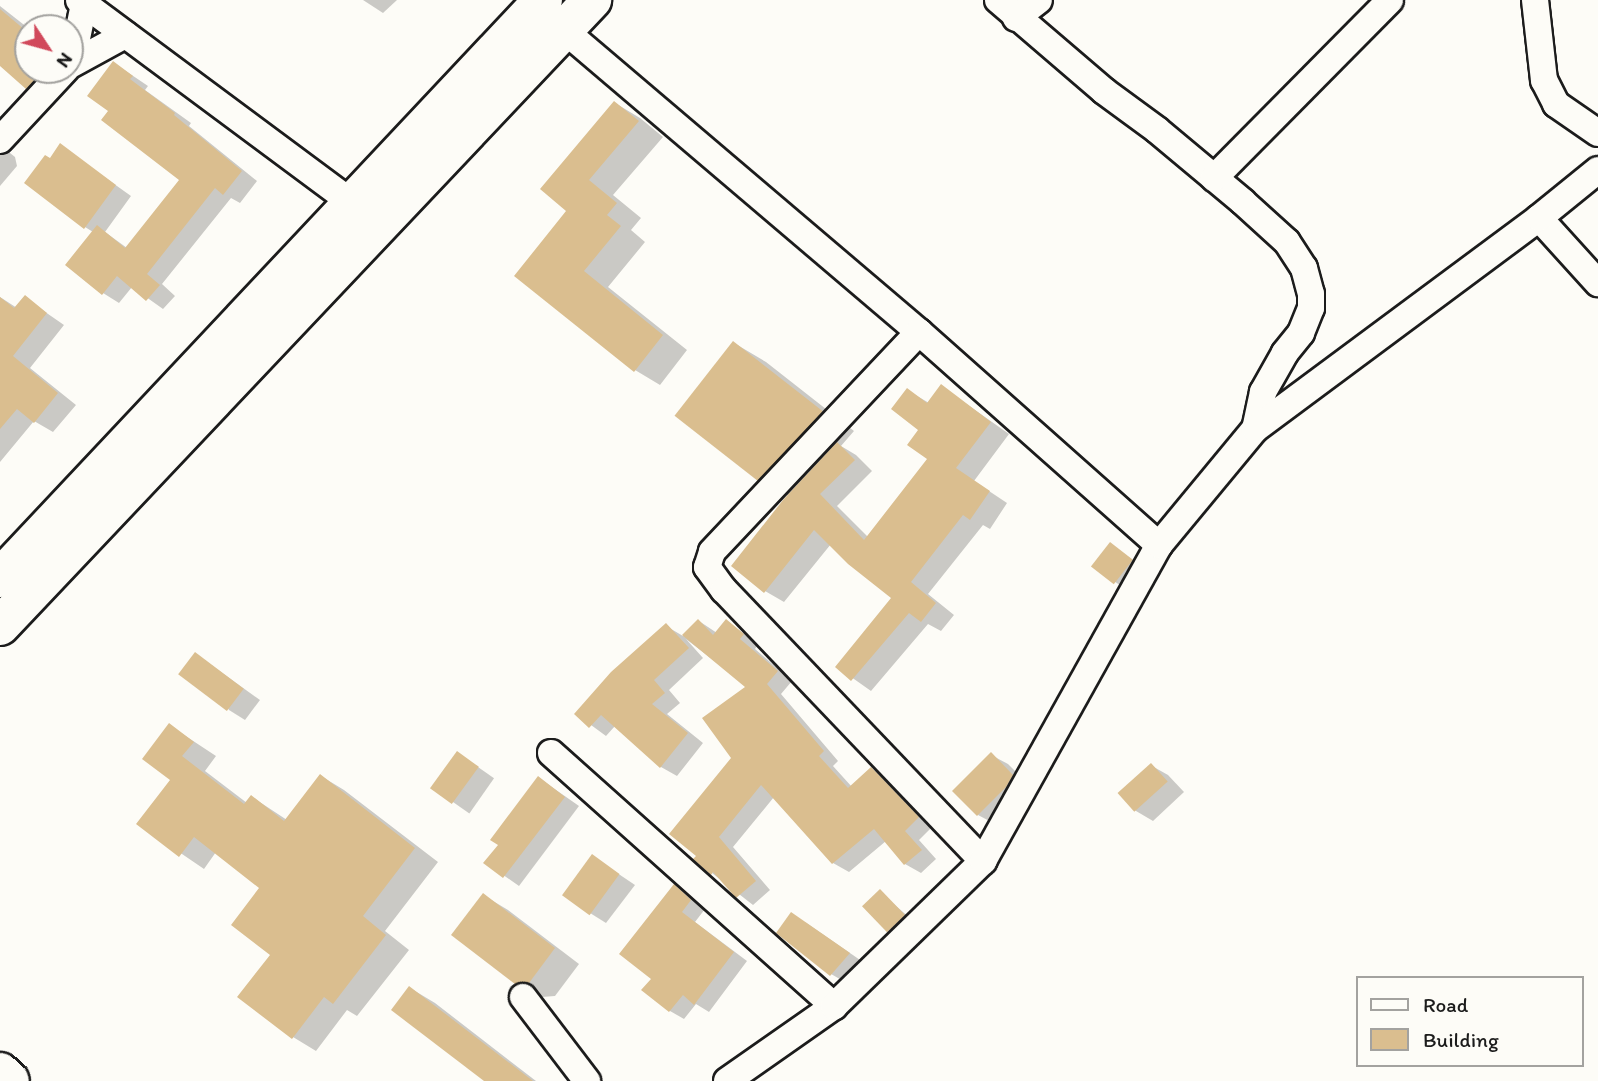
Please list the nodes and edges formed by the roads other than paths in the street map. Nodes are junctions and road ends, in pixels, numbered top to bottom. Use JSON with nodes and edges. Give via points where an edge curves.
{"nodes":[{"id":1,"x":592,"y":0,"type":"edge"},
{"id":2,"x":1039,"y":0,"type":"edge"},
{"id":3,"x":1390,"y":0,"type":"edge"},
{"id":4,"x":1535,"y":0,"type":"edge"},
{"id":5,"x":82,"y":2,"type":"edge"},
{"id":6,"x":1007,"y":9,"type":"edge"},
{"id":7,"x":553,"y":15,"type":"edge"},
{"id":8,"x":125,"y":35,"type":"junction"},
{"id":9,"x":84,"y":58,"type":"edge"},
{"id":10,"x":52,"y":84,"type":"edge"},
{"id":11,"x":1598,"y":133,"type":"edge"},
{"id":12,"x":0,"y":140,"type":"edge"},
{"id":13,"x":1598,"y":170,"type":"edge"},
{"id":14,"x":1214,"y":178,"type":"junction"},
{"id":15,"x":352,"y":202,"type":"junction"},
{"id":16,"x":1539,"y":218,"type":"junction"},
{"id":17,"x":354,"y":251,"type":"junction"},
{"id":18,"x":1598,"y":283,"type":"edge"},
{"id":19,"x":919,"y":332,"type":"junction"},
{"id":20,"x":1255,"y":429,"type":"junction"},
{"id":21,"x":1159,"y":545,"type":"junction"},
{"id":22,"x":0,"y":578,"type":"edge"},
{"id":23,"x":0,"y":626,"type":"edge"},
{"id":24,"x":551,"y":753,"type":"dead end"},
{"id":25,"x":983,"y":861,"type":"junction"},
{"id":26,"x":523,"y":997,"type":"dead end"},
{"id":27,"x":834,"y":1006,"type":"junction"},
{"id":28,"x":0,"y":1072,"type":"edge"},
{"id":29,"x":10,"y":1081,"type":"edge"},
{"id":30,"x":587,"y":1081,"type":"edge"},
{"id":31,"x":727,"y":1081,"type":"edge"}],
"edges":[{"from":1,"to":7,"type":"main road"},
{"from":2,"to":6,"type":"street"},
{"from":3,"to":14,"type":"street"},
{"from":4,"to":11,"type":"street","via":[[1544,80],[1556,104]]},
{"from":5,"to":8,"type":"street"},
{"from":6,"to":14,"type":"street"},
{"from":7,"to":15,"type":"main road"},
{"from":7,"to":17,"type":"main road"},
{"from":7,"to":19,"type":"street"},
{"from":8,"to":9,"type":"street"},
{"from":8,"to":15,"type":"street"},
{"from":10,"to":12,"type":"street"},
{"from":13,"to":16,"type":"street"},
{"from":14,"to":20,"type":"street","via":[[1287,242],[1304,268],[1311,294],[1301,333],[1263,391]]},
{"from":15,"to":17,"type":"street"},
{"from":15,"to":22,"type":"main road"},
{"from":16,"to":18,"type":"street"},
{"from":16,"to":20,"type":"street"},
{"from":17,"to":23,"type":"main road"},
{"from":19,"to":21,"type":"street"},
{"from":19,"to":25,"type":"street","via":[[712,552],[707,567]]},
{"from":20,"to":21,"type":"street"},
{"from":21,"to":25,"type":"street"},
{"from":24,"to":27,"type":"street"},
{"from":25,"to":27,"type":"street"},
{"from":26,"to":30,"type":"street"},
{"from":27,"to":31,"type":"street"},
{"from":28,"to":29,"type":"main road"}]}
